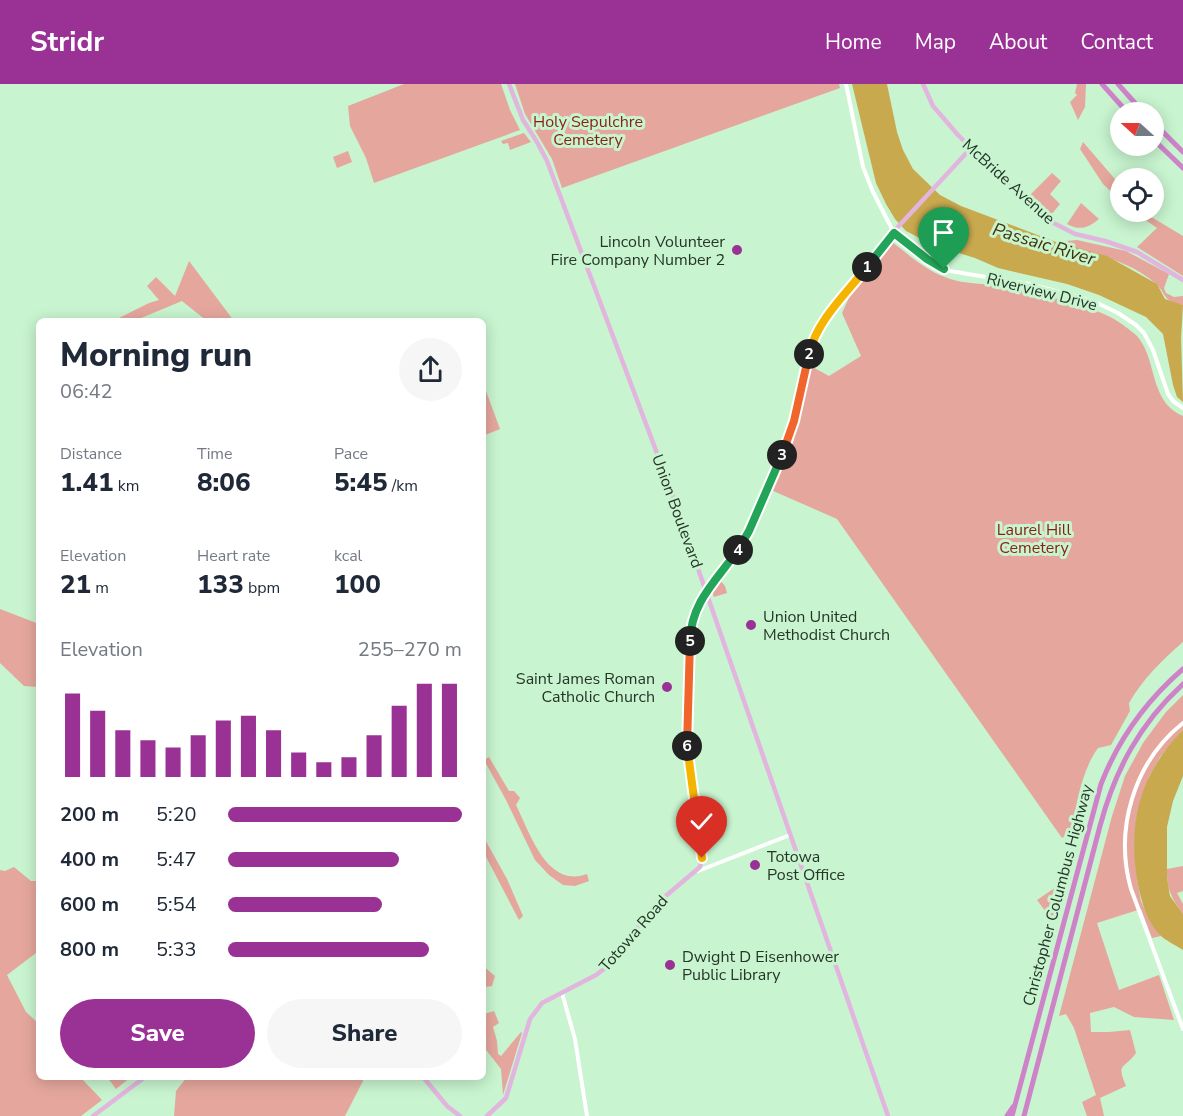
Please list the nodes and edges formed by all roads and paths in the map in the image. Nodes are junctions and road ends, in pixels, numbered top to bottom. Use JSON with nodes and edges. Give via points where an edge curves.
{"nodes":[{"id":1,"x":509,"y":84,"type":"edge"},
{"id":2,"x":846,"y":84,"type":"edge"},
{"id":3,"x":923,"y":84,"type":"edge"},
{"id":4,"x":1102,"y":84,"type":"edge"},
{"id":5,"x":1118,"y":84,"type":"edge"},
{"id":6,"x":1118,"y":102,"type":"edge"},
{"id":7,"x":1134,"y":102,"type":"edge"},
{"id":8,"x":1164,"y":133,"type":"edge"},
{"id":9,"x":971,"y":148,"type":"junction"},
{"id":10,"x":1164,"y":150,"type":"edge"},
{"id":11,"x":1183,"y":152,"type":"edge"},
{"id":12,"x":1183,"y":168,"type":"edge"},
{"id":13,"x":897,"y":229,"type":"junction"},
{"id":14,"x":1183,"y":280,"type":"edge"},
{"id":15,"x":1183,"y":408,"type":"edge"},
{"id":16,"x":706,"y":593,"type":"junction"},
{"id":17,"x":1183,"y":669,"type":"edge"},
{"id":18,"x":1183,"y":684,"type":"edge"},
{"id":19,"x":1183,"y":723,"type":"edge"},
{"id":20,"x":790,"y":835,"type":"junction"},
{"id":21,"x":698,"y":871,"type":"junction"},
{"id":22,"x":562,"y":993,"type":"junction"},
{"id":23,"x":1183,"y":1029,"type":"edge"},
{"id":24,"x":141,"y":1080,"type":"edge"},
{"id":25,"x":425,"y":1080,"type":"edge"},
{"id":26,"x":1016,"y":1103,"type":"junction"},
{"id":27,"x":93,"y":1116,"type":"edge"},
{"id":28,"x":460,"y":1116,"type":"edge"},
{"id":29,"x":488,"y":1116,"type":"edge"},
{"id":30,"x":586,"y":1116,"type":"edge"},
{"id":31,"x":888,"y":1116,"type":"edge"},
{"id":32,"x":1007,"y":1116,"type":"edge"},
{"id":33,"x":1012,"y":1116,"type":"edge"},
{"id":34,"x":1024,"y":1116,"type":"edge"}],
"edges":[{"from":1,"to":16,"type":"main road","name":"Union Boulevard","via":[[523,120],[547,161]]},
{"from":2,"to":13,"type":"street","via":[[862,167]]},
{"from":3,"to":9,"type":"main road","name":"McBride Avenue","via":[[933,106]]},
{"from":4,"to":6,"type":"highway"},
{"from":5,"to":7,"type":"highway"},
{"from":8,"to":11,"type":"highway"},
{"from":9,"to":13,"type":"main road"},
{"from":9,"to":14,"type":"main road","name":"McBride Avenue","via":[[1051,221],[1075,234],[1137,252]]},
{"from":10,"to":12,"type":"highway"},
{"from":13,"to":15,"type":"street","name":"Riverview Drive","via":[[927,259],[944,269],[1042,287],[1119,313],[1144,333],[1168,394]]},
{"from":13,"to":16,"type":"main road","via":[[816,333],[791,433],[778,465],[746,538]]},
{"from":16,"to":20,"type":"main road","name":"Union Boulevard"},
{"from":16,"to":21,"type":"main road","via":[[692,620],[687,712],[687,743],[702,858]]},
{"from":17,"to":26,"type":"highway","name":"Christopher Columbus Highway","via":[[1133,722],[1101,784]]},
{"from":18,"to":34,"type":"highway","name":"Christopher Columbus Highway","via":[[1142,729],[1113,784]]},
{"from":19,"to":23,"type":"street","via":[[1161,744],[1142,773],[1127,815],[1125,837],[1131,888]]},
{"from":20,"to":21,"type":"street"},
{"from":20,"to":31,"type":"main road","name":"Union Boulevard"},
{"from":21,"to":22,"type":"main road","name":"Totowa Road","via":[[655,905],[609,965]]},
{"from":22,"to":29,"type":"main road","name":"Totowa Road","via":[[542,1003],[533,1013],[506,1098]]},
{"from":22,"to":30,"type":"street","via":[[577,1049]]},
{"from":24,"to":27,"type":"main road"},
{"from":25,"to":28,"type":"main road"},
{"from":26,"to":32,"type":"highway"},
{"from":26,"to":33,"type":"highway","name":"Christopher Columbus Highway"}]}
